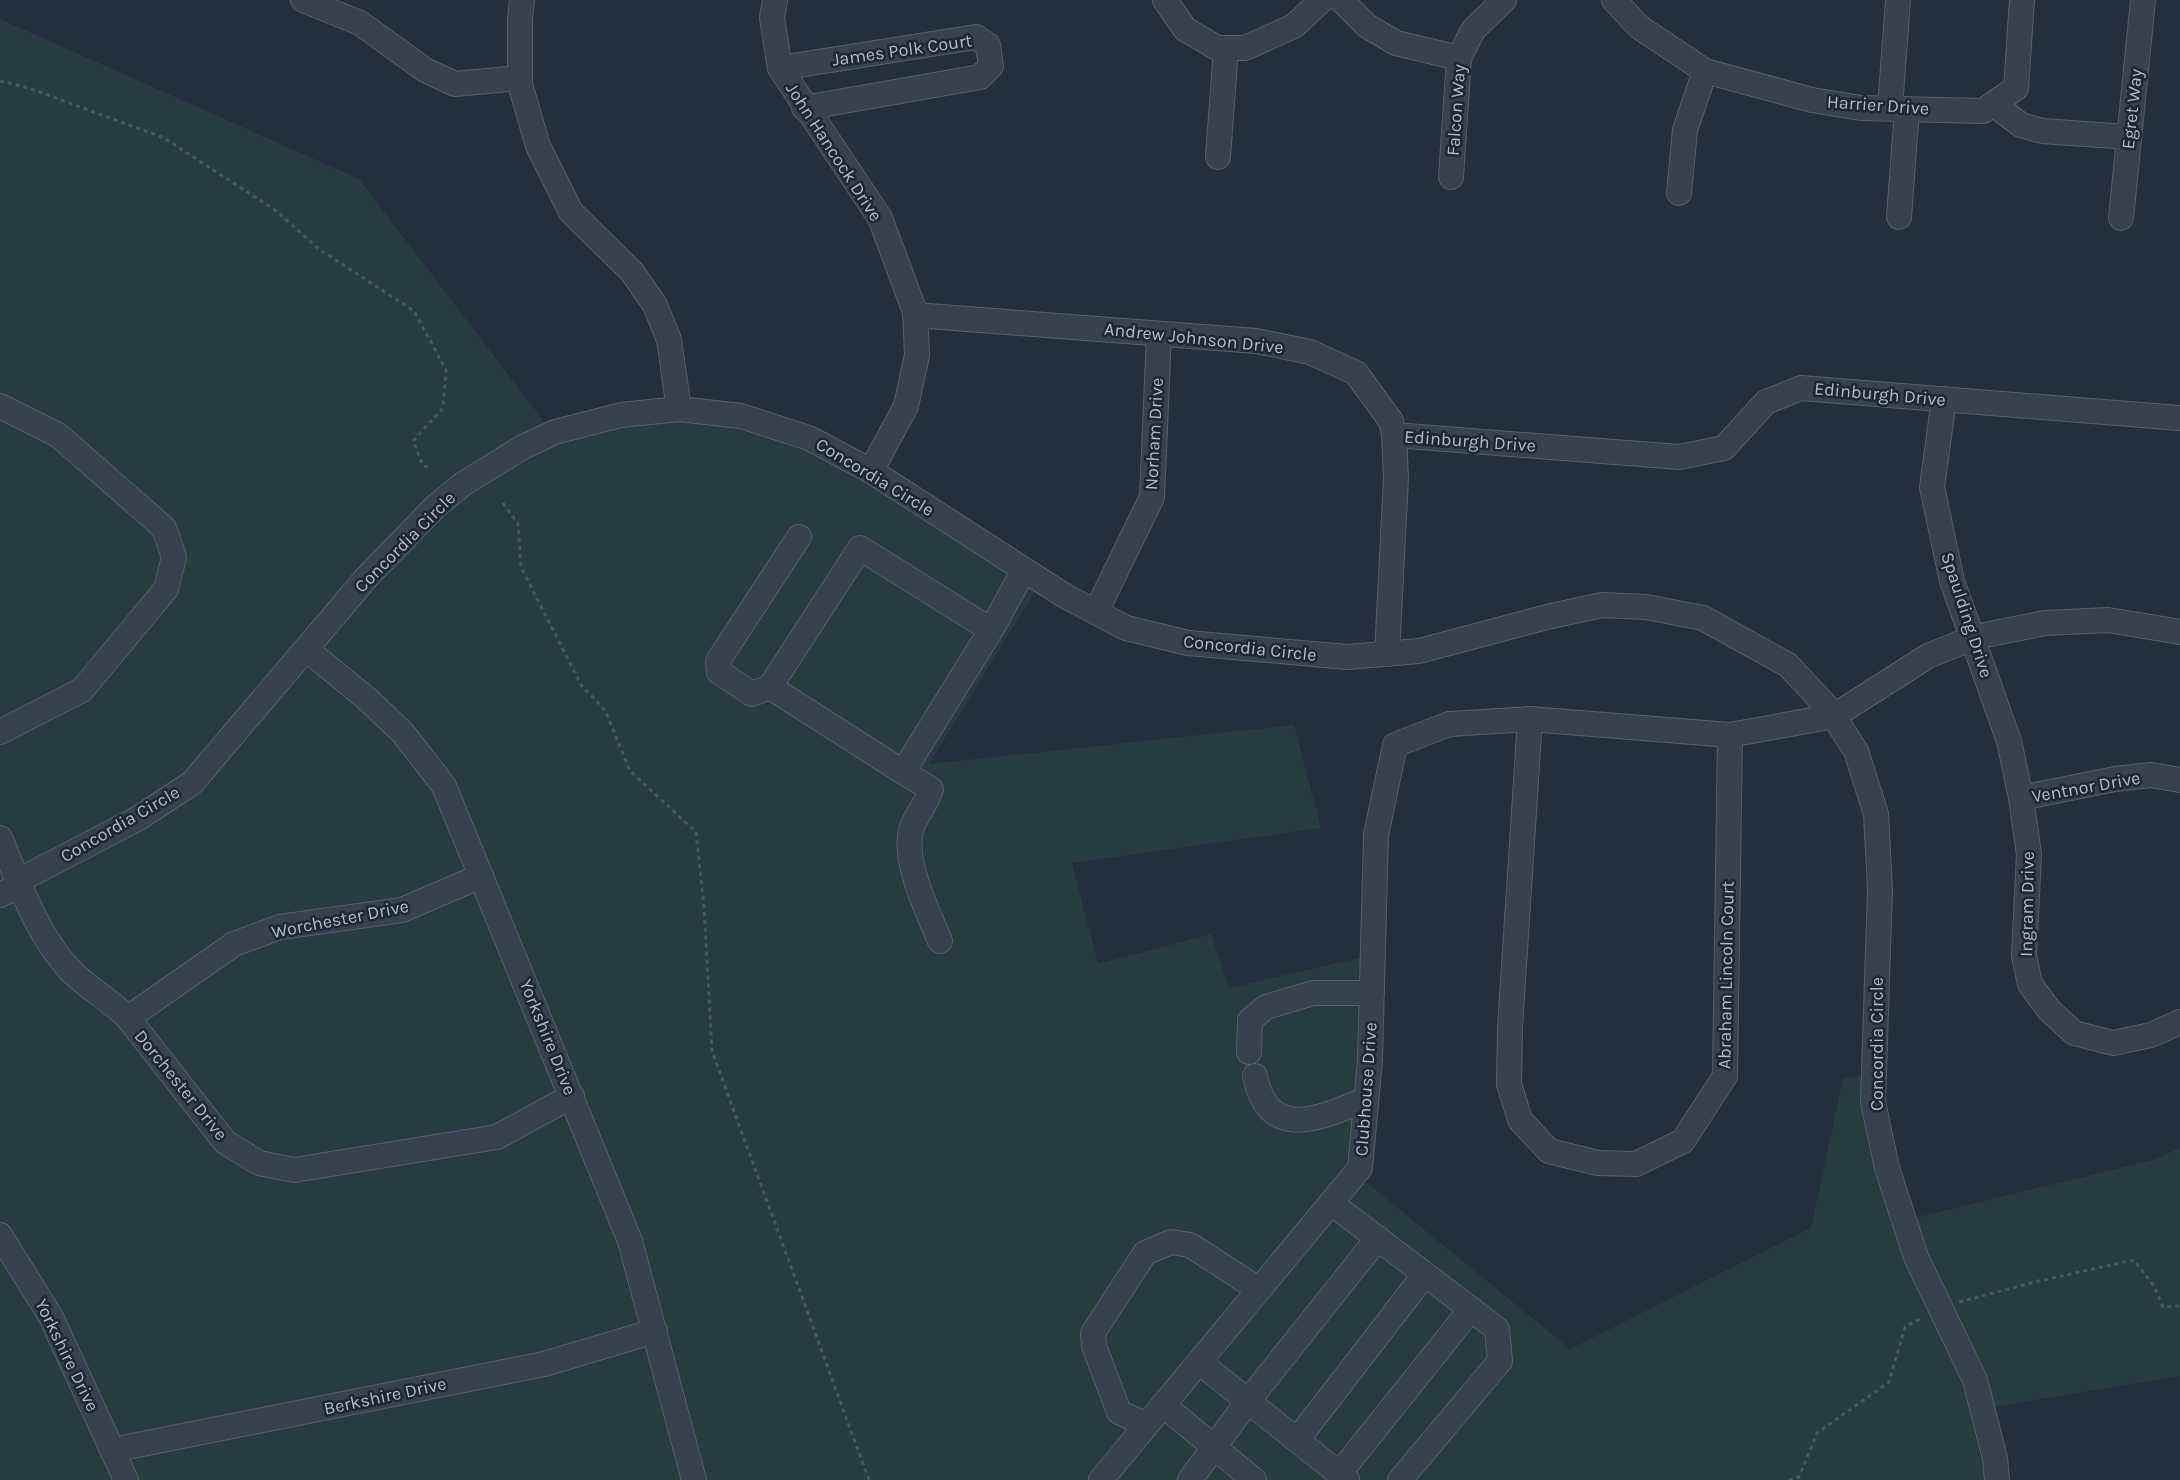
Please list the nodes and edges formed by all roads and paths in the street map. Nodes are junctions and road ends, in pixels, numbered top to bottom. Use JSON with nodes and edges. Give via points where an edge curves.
{"nodes":[{"id":1,"x":303,"y":0,"type":"edge"},
{"id":2,"x":522,"y":0,"type":"edge"},
{"id":3,"x":775,"y":0,"type":"edge"},
{"id":4,"x":1165,"y":0,"type":"edge"},
{"id":5,"x":1322,"y":0,"type":"edge"},
{"id":6,"x":1342,"y":0,"type":"edge"},
{"id":7,"x":1504,"y":0,"type":"edge"},
{"id":8,"x":1614,"y":0,"type":"edge"},
{"id":9,"x":1898,"y":0,"type":"edge"},
{"id":10,"x":2022,"y":0,"type":"edge"},
{"id":11,"x":2144,"y":0,"type":"edge"},
{"id":12,"x":1226,"y":48,"type":"junction"},
{"id":13,"x":1459,"y":58,"type":"junction"},
{"id":14,"x":780,"y":68,"type":"junction"},
{"id":15,"x":1705,"y":71,"type":"junction"},
{"id":16,"x":520,"y":78,"type":"junction"},
{"id":17,"x":0,"y":81,"type":"edge"},
{"id":18,"x":1993,"y":104,"type":"junction"},
{"id":19,"x":804,"y":108,"type":"junction"},
{"id":20,"x":1899,"y":109,"type":"junction"},
{"id":21,"x":2129,"y":137,"type":"junction"},
{"id":22,"x":1218,"y":156,"type":"dead end"},
{"id":23,"x":1451,"y":177,"type":"dead end"},
{"id":24,"x":1679,"y":193,"type":"dead end"},
{"id":25,"x":1899,"y":217,"type":"dead end"},
{"id":26,"x":2121,"y":218,"type":"dead end"},
{"id":27,"x":915,"y":315,"type":"junction"},
{"id":28,"x":1159,"y":334,"type":"junction"},
{"id":29,"x":1944,"y":399,"type":"junction"},
{"id":30,"x":0,"y":406,"type":"edge"},
{"id":31,"x":679,"y":409,"type":"junction"},
{"id":32,"x":2180,"y":418,"type":"edge"},
{"id":33,"x":1394,"y":435,"type":"junction"},
{"id":34,"x":429,"y":467,"type":"dead end"},
{"id":35,"x":872,"y":471,"type":"junction"},
{"id":36,"x":503,"y":503,"type":"dead end"},
{"id":37,"x":799,"y":537,"type":"dead end"},
{"id":38,"x":1024,"y":570,"type":"junction"},
{"id":39,"x":1096,"y":612,"type":"junction"},
{"id":40,"x":991,"y":630,"type":"junction"},
{"id":41,"x":2180,"y":632,"type":"edge"},
{"id":42,"x":1972,"y":638,"type":"junction"},
{"id":43,"x":306,"y":649,"type":"junction"},
{"id":44,"x":1387,"y":654,"type":"junction"},
{"id":45,"x":770,"y":687,"type":"junction"},
{"id":46,"x":1834,"y":716,"type":"junction"},
{"id":47,"x":1530,"y":719,"type":"junction"},
{"id":48,"x":0,"y":732,"type":"edge"},
{"id":49,"x":1730,"y":735,"type":"junction"},
{"id":50,"x":903,"y":772,"type":"junction"},
{"id":51,"x":2180,"y":780,"type":"edge"},
{"id":52,"x":2021,"y":798,"type":"junction"},
{"id":53,"x":0,"y":838,"type":"edge"},
{"id":54,"x":481,"y":876,"type":"junction"},
{"id":55,"x":13,"y":887,"type":"edge"},
{"id":56,"x":940,"y":940,"type":"dead end"},
{"id":57,"x":1372,"y":993,"type":"junction"},
{"id":58,"x":128,"y":1018,"type":"junction"},
{"id":59,"x":2180,"y":1022,"type":"edge"},
{"id":60,"x":1249,"y":1052,"type":"dead end"},
{"id":61,"x":1255,"y":1076,"type":"dead end"},
{"id":62,"x":572,"y":1096,"type":"junction"},
{"id":63,"x":1366,"y":1099,"type":"junction"},
{"id":64,"x":1331,"y":1202,"type":"junction"},
{"id":65,"x":0,"y":1235,"type":"edge"},
{"id":66,"x":1378,"y":1238,"type":"junction"},
{"id":67,"x":1425,"y":1274,"type":"junction"},
{"id":68,"x":1258,"y":1289,"type":"junction"},
{"id":69,"x":1471,"y":1309,"type":"junction"},
{"id":70,"x":655,"y":1331,"type":"junction"},
{"id":71,"x":1199,"y":1362,"type":"junction"},
{"id":72,"x":1248,"y":1401,"type":"junction"},
{"id":73,"x":1163,"y":1405,"type":"junction"},
{"id":74,"x":1146,"y":1426,"type":"junction"},
{"id":75,"x":1297,"y":1440,"type":"junction"},
{"id":76,"x":1215,"y":1448,"type":"junction"},
{"id":77,"x":112,"y":1450,"type":"junction"},
{"id":78,"x":1343,"y":1477,"type":"edge"},
{"id":79,"x":126,"y":1480,"type":"edge"},
{"id":80,"x":694,"y":1480,"type":"edge"},
{"id":81,"x":869,"y":1480,"type":"edge"},
{"id":82,"x":1101,"y":1480,"type":"edge"},
{"id":83,"x":1190,"y":1480,"type":"edge"},
{"id":84,"x":1254,"y":1480,"type":"edge"},
{"id":85,"x":1400,"y":1480,"type":"edge"},
{"id":86,"x":1997,"y":1480,"type":"edge"}],
"edges":[{"from":1,"to":16,"type":"street","via":[[360,23],[425,70],[455,84]]},
{"from":2,"to":16,"type":"street"},
{"from":3,"to":14,"type":"street","name":"John Hancock Drive","via":[[772,18]]},
{"from":4,"to":12,"type":"street","via":[[1185,29],[1217,48]]},
{"from":5,"to":12,"type":"street","via":[[1294,26],[1245,48]]},
{"from":6,"to":13,"type":"street","via":[[1367,26],[1396,44]]},
{"from":7,"to":13,"type":"street","name":"Falcon Way","via":[[1473,30]]},
{"from":8,"to":15,"type":"street","name":"Harrier Drive","via":[[1639,26]]},
{"from":9,"to":20,"type":"street"},
{"from":10,"to":18,"type":"street","name":"Harrier Drive","via":[[2016,88]]},
{"from":11,"to":21,"type":"street","name":"Egret Way"},
{"from":12,"to":22,"type":"street"},
{"from":13,"to":23,"type":"street","name":"Falcon Way"},
{"from":14,"to":19,"type":"street","name":"John Hancock Drive"},
{"from":14,"to":19,"type":"street","name":"James Polk Court","via":[[976,37],[988,45],[991,66],[980,77]]},
{"from":15,"to":20,"type":"street","name":"Harrier Drive","via":[[1812,100],[1861,108]]},
{"from":15,"to":24,"type":"street","via":[[1685,130]]},
{"from":16,"to":31,"type":"street","via":[[538,146],[571,212],[632,272],[655,305],[669,340]]},
{"from":17,"to":34,"type":"path","via":[[29,88],[164,138],[275,210],[319,249],[414,311],[446,370],[444,408],[413,441],[423,466]]},
{"from":18,"to":20,"type":"street","name":"Harrier Drive","via":[[1983,111]]},
{"from":18,"to":21,"type":"street","via":[[2020,125],[2042,131]]},
{"from":19,"to":27,"type":"street","name":"John Hancock Drive","via":[[880,218]]},
{"from":20,"to":25,"type":"street"},
{"from":21,"to":26,"type":"street","name":"Egret Way"},
{"from":27,"to":28,"type":"street","name":"Andrew Johnson Drive"},
{"from":27,"to":35,"type":"street","name":"John Hancock Drive","via":[[917,355],[906,406]]},
{"from":28,"to":33,"type":"street","name":"Andrew Johnson Drive","via":[[1256,341],[1310,352],[1356,373],[1391,421]]},
{"from":28,"to":39,"type":"street","name":"Norham Drive","via":[[1152,497]]},
{"from":29,"to":32,"type":"street","name":"Edinburgh Drive"},
{"from":29,"to":33,"type":"street","name":"Edinburgh Drive","via":[[1802,388],[1766,402],[1724,448],[1679,457]]},
{"from":29,"to":42,"type":"street","name":"Spaulding Drive","via":[[1932,486],[1952,581]]},
{"from":30,"to":48,"type":"street","via":[[58,435],[164,528],[174,557],[166,589],[82,690]]},
{"from":31,"to":35,"type":"street","name":"Concordia Circle","via":[[741,416],[809,438]]},
{"from":31,"to":43,"type":"street","name":"Concordia Circle","via":[[622,415],[555,432],[489,467],[436,506],[367,577]]},
{"from":33,"to":44,"type":"street","name":"Andrew Johnson Drive","via":[[1396,478]]},
{"from":35,"to":38,"type":"street","name":"Concordia Circle"},
{"from":36,"to":81,"type":"path","via":[[518,524],[521,567],[581,685],[605,710],[630,772],[696,832],[704,906],[712,1051]]},
{"from":37,"to":45,"type":"street","via":[[718,661],[719,672],[752,694]]},
{"from":38,"to":39,"type":"street","name":"Concordia Circle"},
{"from":38,"to":40,"type":"street"},
{"from":39,"to":44,"type":"street","name":"Concordia Circle","via":[[1126,628],[1188,643],[1347,657]]},
{"from":40,"to":45,"type":"street","via":[[860,548]]},
{"from":40,"to":50,"type":"street"},
{"from":41,"to":42,"type":"street","via":[[2108,620],[2045,623]]},
{"from":42,"to":46,"type":"street","via":[[1928,656]]},
{"from":42,"to":52,"type":"street","name":"Spaulding Drive","via":[[2009,741]]},
{"from":43,"to":54,"type":"street","name":"Yorkshire Drive","via":[[403,733],[444,786]]},
{"from":43,"to":55,"type":"street","name":"Concordia Circle","via":[[192,782],[137,819]]},
{"from":44,"to":46,"type":"street","name":"Concordia Circle","via":[[1419,652],[1602,605],[1646,607],[1703,618],[1788,665]]},
{"from":45,"to":50,"type":"street"},
{"from":46,"to":49,"type":"street"},
{"from":46,"to":86,"type":"street","name":"Concordia Circle","via":[[1856,751],[1876,814],[1880,890],[1873,1102],[1887,1168],[1916,1258],[1975,1380],[1995,1458]]},
{"from":47,"to":49,"type":"street"},
{"from":47,"to":49,"type":"street","name":"Abraham Lincoln Court","via":[[1509,1084],[1520,1120],[1549,1151],[1598,1163],[1636,1164],[1683,1142],[1724,1076]]},
{"from":47,"to":57,"type":"street","name":"Clubhouse Drive","via":[[1449,724],[1395,745],[1376,835]]},
{"from":50,"to":56,"type":"street","via":[[931,789],[928,801],[911,830],[911,852],[918,889]]},
{"from":51,"to":52,"type":"street","name":"Ventnor Drive","via":[[2151,775],[2115,779]]},
{"from":52,"to":59,"type":"street","name":"Ingram Drive","via":[[2030,854],[2024,955],[2030,984],[2049,1010],[2074,1033],[2112,1043],[2151,1035]]},
{"from":53,"to":55,"type":"street","name":"Dorchester Drive"},
{"from":54,"to":58,"type":"street","name":"Worchester Drive","via":[[402,910],[280,927],[234,944]]},
{"from":54,"to":62,"type":"street","name":"Yorkshire Drive"},
{"from":55,"to":58,"type":"street","name":"Dorchester Drive","via":[[38,928],[70,970]]},
{"from":57,"to":60,"type":"street","via":[[1313,993],[1266,1007],[1250,1020]]},
{"from":57,"to":63,"type":"street","name":"Clubhouse Drive"},
{"from":58,"to":62,"type":"street","name":"Dorchester Drive","via":[[225,1142],[259,1164],[294,1170],[497,1137]]},
{"from":61,"to":63,"type":"street","via":[[1266,1107],[1288,1120],[1320,1118]]},
{"from":62,"to":70,"type":"street","name":"Yorkshire Drive","via":[[630,1241]]},
{"from":63,"to":64,"type":"street","name":"Clubhouse Drive","via":[[1360,1168]]},
{"from":64,"to":66,"type":"street"},
{"from":64,"to":68,"type":"street","name":"Clubhouse Drive"},
{"from":65,"to":77,"type":"street","name":"Yorkshire Drive","via":[[51,1317]]},
{"from":66,"to":67,"type":"street"},
{"from":66,"to":72,"type":"street"},
{"from":67,"to":69,"type":"street"},
{"from":67,"to":75,"type":"street"},
{"from":68,"to":71,"type":"street","name":"Clubhouse Drive"},
{"from":68,"to":74,"type":"street","via":[[1190,1245],[1171,1242],[1145,1253],[1093,1332],[1094,1346],[1119,1412]]},
{"from":69,"to":78,"type":"street"},
{"from":69,"to":85,"type":"street","via":[[1496,1328],[1500,1361]]},
{"from":70,"to":77,"type":"street","name":"Berkshire Drive","via":[[544,1364]]},
{"from":70,"to":80,"type":"street","name":"Yorkshire Drive"},
{"from":71,"to":72,"type":"street"},
{"from":71,"to":73,"type":"street","name":"Clubhouse Drive"},
{"from":72,"to":75,"type":"street"},
{"from":72,"to":76,"type":"street"},
{"from":73,"to":74,"type":"street","name":"Clubhouse Drive"},
{"from":73,"to":76,"type":"street"},
{"from":74,"to":82,"type":"street","name":"Clubhouse Drive"},
{"from":75,"to":78,"type":"street"},
{"from":76,"to":83,"type":"street"},
{"from":76,"to":84,"type":"street"},
{"from":77,"to":79,"type":"street","name":"Yorkshire Drive"}]}
